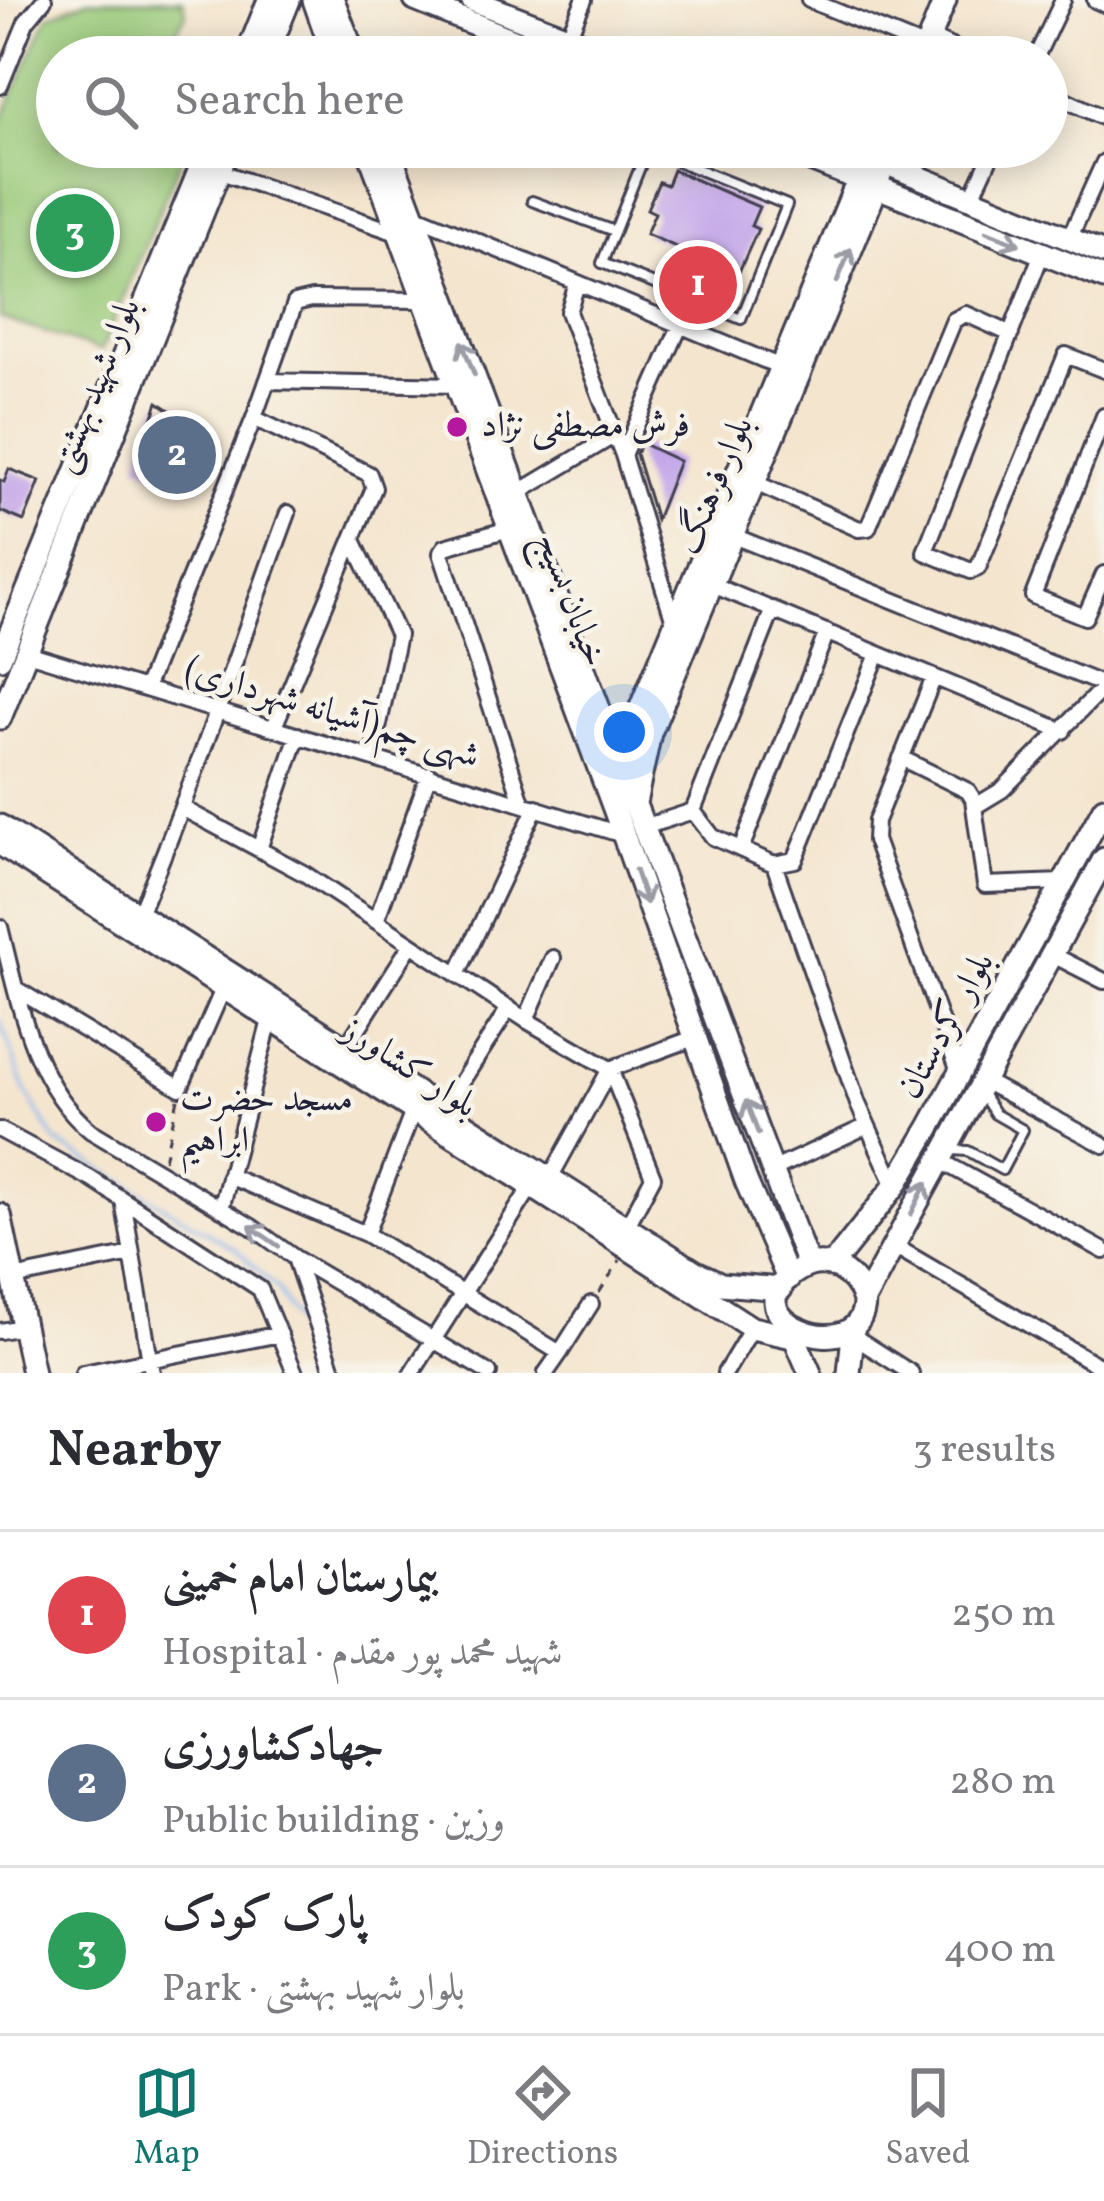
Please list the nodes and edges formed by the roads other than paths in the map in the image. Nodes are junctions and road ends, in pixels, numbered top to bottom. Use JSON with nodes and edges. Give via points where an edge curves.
{"nodes":[{"id":1,"x":44,"y":0,"type":"edge"},
{"id":2,"x":314,"y":0,"type":"edge"},
{"id":3,"x":333,"y":0,"type":"edge"},
{"id":4,"x":415,"y":0,"type":"edge"},
{"id":5,"x":474,"y":0,"type":"edge"},
{"id":6,"x":584,"y":0,"type":"edge"},
{"id":7,"x":809,"y":0,"type":"edge"},
{"id":8,"x":945,"y":0,"type":"edge"},
{"id":9,"x":1063,"y":0,"type":"edge"},
{"id":10,"x":1094,"y":0,"type":"edge"},
{"id":11,"x":273,"y":1,"type":"edge"},
{"id":12,"x":1104,"y":4,"type":"edge"},
{"id":13,"x":256,"y":36,"type":"edge"},
{"id":14,"x":269,"y":36,"type":"edge"},
{"id":15,"x":327,"y":36,"type":"edge"},
{"id":16,"x":347,"y":36,"type":"edge"},
{"id":17,"x":503,"y":36,"type":"edge"},
{"id":18,"x":565,"y":36,"type":"edge"},
{"id":19,"x":568,"y":36,"type":"edge"},
{"id":20,"x":899,"y":36,"type":"edge"},
{"id":21,"x":930,"y":36,"type":"edge"},
{"id":22,"x":1046,"y":36,"type":"edge"},
{"id":23,"x":0,"y":86,"type":"edge"},
{"id":24,"x":1068,"y":101,"type":"edge"},
{"id":25,"x":1104,"y":118,"type":"edge"},
{"id":26,"x":1104,"y":162,"type":"edge"},
{"id":27,"x":201,"y":168,"type":"edge"},
{"id":28,"x":219,"y":168,"type":"edge"},
{"id":29,"x":380,"y":168,"type":"edge"},
{"id":30,"x":640,"y":168,"type":"edge"},
{"id":31,"x":697,"y":168,"type":"edge"},
{"id":32,"x":822,"y":168,"type":"edge"},
{"id":33,"x":875,"y":168,"type":"edge"},
{"id":34,"x":910,"y":168,"type":"edge"},
{"id":35,"x":985,"y":168,"type":"edge"},
{"id":36,"x":218,"y":171,"type":"junction"},
{"id":37,"x":865,"y":189,"type":"junction"},
{"id":38,"x":971,"y":199,"type":"junction"},
{"id":39,"x":532,"y":201,"type":"dead end"},
{"id":40,"x":407,"y":224,"type":"junction"},
{"id":41,"x":614,"y":231,"type":"junction"},
{"id":42,"x":1069,"y":239,"type":"junction"},
{"id":43,"x":1042,"y":253,"type":"junction"},
{"id":44,"x":1104,"y":253,"type":"edge"},
{"id":45,"x":1104,"y":278,"type":"edge"},
{"id":46,"x":577,"y":284,"type":"junction"},
{"id":47,"x":424,"y":300,"type":"junction"},
{"id":48,"x":680,"y":326,"type":"junction"},
{"id":49,"x":1011,"y":334,"type":"junction"},
{"id":50,"x":136,"y":351,"type":"junction"},
{"id":51,"x":782,"y":367,"type":"junction"},
{"id":52,"x":1104,"y":370,"type":"edge"},
{"id":53,"x":267,"y":381,"type":"junction"},
{"id":54,"x":457,"y":386,"type":"junction"},
{"id":55,"x":1104,"y":416,"type":"edge"},
{"id":56,"x":254,"y":418,"type":"junction"},
{"id":57,"x":615,"y":435,"type":"junction"},
{"id":58,"x":623,"y":455,"type":"junction"},
{"id":59,"x":753,"y":482,"type":"junction"},
{"id":60,"x":518,"y":493,"type":"junction"},
{"id":61,"x":288,"y":513,"type":"dead end"},
{"id":62,"x":508,"y":529,"type":"junction"},
{"id":63,"x":731,"y":535,"type":"junction"},
{"id":64,"x":352,"y":540,"type":"junction"},
{"id":65,"x":1104,"y":574,"type":"edge"},
{"id":66,"x":703,"y":581,"type":"junction"},
{"id":67,"x":773,"y":609,"type":"junction"},
{"id":68,"x":676,"y":626,"type":"junction"},
{"id":69,"x":827,"y":632,"type":"junction"},
{"id":70,"x":878,"y":654,"type":"junction"},
{"id":71,"x":9,"y":655,"type":"edge"},
{"id":72,"x":934,"y":677,"type":"junction"},
{"id":73,"x":1104,"y":686,"type":"edge"},
{"id":74,"x":145,"y":688,"type":"junction"},
{"id":75,"x":214,"y":710,"type":"junction"},
{"id":76,"x":600,"y":711,"type":"junction"},
{"id":77,"x":0,"y":718,"type":"edge"},
{"id":78,"x":640,"y":726,"type":"junction"},
{"id":79,"x":274,"y":728,"type":"junction"},
{"id":80,"x":1063,"y":731,"type":"junction"},
{"id":81,"x":298,"y":735,"type":"junction"},
{"id":82,"x":372,"y":757,"type":"junction"},
{"id":83,"x":901,"y":758,"type":"junction"},
{"id":84,"x":429,"y":774,"type":"junction"},
{"id":85,"x":612,"y":775,"type":"junction"},
{"id":86,"x":529,"y":804,"type":"junction"},
{"id":87,"x":635,"y":804,"type":"junction"},
{"id":88,"x":974,"y":807,"type":"junction"},
{"id":89,"x":1104,"y":808,"type":"edge"},
{"id":90,"x":184,"y":809,"type":"junction"},
{"id":91,"x":693,"y":811,"type":"junction"},
{"id":92,"x":0,"y":826,"type":"edge"},
{"id":93,"x":633,"y":831,"type":"junction"},
{"id":94,"x":0,"y":844,"type":"edge"},
{"id":95,"x":259,"y":849,"type":"junction"},
{"id":96,"x":740,"y":849,"type":"junction"},
{"id":97,"x":1104,"y":859,"type":"edge"},
{"id":98,"x":774,"y":864,"type":"junction"},
{"id":99,"x":1063,"y":882,"type":"junction"},
{"id":100,"x":1097,"y":888,"type":"edge"},
{"id":101,"x":138,"y":916,"type":"junction"},
{"id":102,"x":677,"y":918,"type":"junction"},
{"id":103,"x":376,"y":922,"type":"junction"},
{"id":104,"x":655,"y":926,"type":"junction"},
{"id":105,"x":0,"y":927,"type":"edge"},
{"id":106,"x":410,"y":946,"type":"junction"},
{"id":107,"x":1051,"y":954,"type":"junction"},
{"id":108,"x":553,"y":958,"type":"dead end"},
{"id":109,"x":457,"y":974,"type":"junction"},
{"id":110,"x":1104,"y":981,"type":"edge"},
{"id":111,"x":16,"y":989,"type":"junction"},
{"id":112,"x":223,"y":989,"type":"junction"},
{"id":113,"x":509,"y":1008,"type":"junction"},
{"id":114,"x":270,"y":1020,"type":"junction"},
{"id":115,"x":526,"y":1020,"type":"junction"},
{"id":116,"x":694,"y":1038,"type":"junction"},
{"id":117,"x":346,"y":1047,"type":"junction"},
{"id":118,"x":610,"y":1069,"type":"junction"},
{"id":119,"x":959,"y":1072,"type":"junction"},
{"id":120,"x":980,"y":1083,"type":"junction"},
{"id":121,"x":444,"y":1109,"type":"junction"},
{"id":122,"x":413,"y":1111,"type":"junction"},
{"id":123,"x":867,"y":1126,"type":"junction"},
{"id":124,"x":0,"y":1130,"type":"edge"},
{"id":125,"x":1104,"y":1145,"type":"edge"},
{"id":126,"x":941,"y":1155,"type":"junction"},
{"id":127,"x":772,"y":1169,"type":"junction"},
{"id":128,"x":230,"y":1177,"type":"junction"},
{"id":129,"x":541,"y":1182,"type":"junction"},
{"id":130,"x":895,"y":1186,"type":"junction"},
{"id":131,"x":123,"y":1200,"type":"junction"},
{"id":132,"x":221,"y":1209,"type":"junction"},
{"id":133,"x":0,"y":1215,"type":"edge"},
{"id":134,"x":366,"y":1234,"type":"junction"},
{"id":135,"x":627,"y":1237,"type":"junction"},
{"id":136,"x":896,"y":1247,"type":"junction"},
{"id":137,"x":1104,"y":1251,"type":"edge"},
{"id":138,"x":132,"y":1254,"type":"junction"},
{"id":139,"x":296,"y":1258,"type":"junction"},
{"id":140,"x":808,"y":1265,"type":"junction"},
{"id":141,"x":832,"y":1265,"type":"junction"},
{"id":142,"x":13,"y":1278,"type":"junction"},
{"id":143,"x":784,"y":1284,"type":"junction"},
{"id":144,"x":464,"y":1293,"type":"junction"},
{"id":145,"x":864,"y":1300,"type":"junction"},
{"id":146,"x":591,"y":1304,"type":"road end"},
{"id":147,"x":23,"y":1327,"type":"junction"},
{"id":148,"x":752,"y":1328,"type":"junction"},
{"id":149,"x":0,"y":1330,"type":"edge"},
{"id":150,"x":280,"y":1334,"type":"junction"},
{"id":151,"x":853,"y":1336,"type":"junction"},
{"id":152,"x":436,"y":1340,"type":"junction"},
{"id":153,"x":792,"y":1340,"type":"junction"},
{"id":154,"x":560,"y":1354,"type":"junction"},
{"id":155,"x":151,"y":1366,"type":"edge"},
{"id":156,"x":1104,"y":1369,"type":"edge"},
{"id":157,"x":33,"y":1373,"type":"edge"},
{"id":158,"x":82,"y":1373,"type":"edge"},
{"id":159,"x":295,"y":1373,"type":"edge"},
{"id":160,"x":334,"y":1373,"type":"edge"},
{"id":161,"x":412,"y":1373,"type":"edge"},
{"id":162,"x":489,"y":1373,"type":"edge"},
{"id":163,"x":546,"y":1373,"type":"edge"},
{"id":164,"x":725,"y":1373,"type":"edge"},
{"id":165,"x":810,"y":1373,"type":"edge"},
{"id":166,"x":849,"y":1373,"type":"edge"},
{"id":167,"x":911,"y":1373,"type":"edge"}],
"edges":[{"from":1,"to":23,"type":"street","via":[[26,22]]},
{"from":2,"to":15,"type":"main road"},
{"from":3,"to":16,"type":"main road"},
{"from":4,"to":17,"type":"main road"},
{"from":5,"to":18,"type":"main road"},
{"from":6,"to":19,"type":"street"},
{"from":7,"to":20,"type":"street"},
{"from":8,"to":21,"type":"main road"},
{"from":9,"to":22,"type":"street"},
{"from":10,"to":12,"type":"street"},
{"from":11,"to":13,"type":"main road"},
{"from":11,"to":14,"type":"main road"},
{"from":24,"to":25,"type":"street"},
{"from":26,"to":42,"type":"street"},
{"from":27,"to":50,"type":"main road","name":"بلوار شهید بهشتی"},
{"from":28,"to":36,"type":"main road","name":"بلوار شهید بهشتی"},
{"from":29,"to":40,"type":"main road","name":"خیابان بسیج"},
{"from":30,"to":41,"type":"lane"},
{"from":31,"to":41,"type":"lane","via":[[788,205],[741,319],[602,263]]},
{"from":32,"to":37,"type":"main road"},
{"from":33,"to":37,"type":"main road"},
{"from":34,"to":38,"type":"main road"},
{"from":35,"to":38,"type":"street"},
{"from":36,"to":40,"type":"street"},
{"from":36,"to":50,"type":"main road","name":"بلوار شهید بهشتی"},
{"from":37,"to":43,"type":"main road","one_way":true},
{"from":37,"to":51,"type":"main road","name":"بلوار فرهنگ"},
{"from":59,"to":37,"type":"main road","name":"بلوار فرهنگ","one_way":true},
{"from":38,"to":42,"type":"main road"},
{"from":39,"to":41,"type":"lane"},
{"from":40,"to":46,"type":"street"},
{"from":40,"to":47,"type":"main road","name":"خیابان بسیج"},
{"from":60,"to":40,"type":"main road","name":"خیابان بسیج","one_way":true},
{"from":42,"to":44,"type":"main road"},
{"from":43,"to":45,"type":"main road"},
{"from":43,"to":49,"type":"street"},
{"from":46,"to":48,"type":"street"},
{"from":46,"to":57,"type":"street","via":[[568,312]]},
{"from":47,"to":53,"type":"street","via":[[295,303]]},
{"from":47,"to":54,"type":"main road","name":"خیابان بسیج"},
{"from":48,"to":51,"type":"street"},
{"from":48,"to":58,"type":"street"},
{"from":49,"to":52,"type":"street","via":[[926,546],[929,556],[975,571],[1066,355]]},
{"from":49,"to":59,"type":"street","via":[[966,314],[954,320],[868,528]]},
{"from":50,"to":71,"type":"main road","name":"بلوار شهید بهشتی"},
{"from":51,"to":66,"type":"main road","name":"بلوار فرهنگ"},
{"from":53,"to":54,"type":"street"},
{"from":53,"to":56,"type":"street"},
{"from":54,"to":62,"type":"main road","name":"خیابان بسیج"},
{"from":55,"to":65,"type":"street","via":[[1033,596],[1085,617]]},
{"from":56,"to":64,"type":"street","via":[[374,480]]},
{"from":56,"to":74,"type":"street"},
{"from":57,"to":58,"type":"street"},
{"from":57,"to":60,"type":"street"},
{"from":58,"to":68,"type":"street"},
{"from":59,"to":63,"type":"main road","name":"بلوار فرهنگ"},
{"from":60,"to":76,"type":"main road","name":"خیابان بسیج"},
{"from":61,"to":75,"type":"street"},
{"from":62,"to":85,"type":"main road","name":"خیابان بسیج"},
{"from":62,"to":86,"type":"street","via":[[441,553]]},
{"from":63,"to":66,"type":"main road","name":"بلوار فرهنگ"},
{"from":63,"to":73,"type":"street"},
{"from":64,"to":79,"type":"street"},
{"from":64,"to":82,"type":"street","via":[[398,635]]},
{"from":66,"to":67,"type":"street"},
{"from":66,"to":68,"type":"main road","name":"بلوار فرهنگ"},
{"from":66,"to":78,"type":"main road","name":"بلوار فرهنگ"},
{"from":67,"to":69,"type":"street"},
{"from":67,"to":91,"type":"street"},
{"from":68,"to":78,"type":"main road","name":"بلوار فرهنگ"},
{"from":69,"to":70,"type":"street"},
{"from":69,"to":96,"type":"street"},
{"from":70,"to":72,"type":"street"},
{"from":70,"to":98,"type":"street","via":[[800,852]]},
{"from":71,"to":74,"type":"street","name":"شهی چم(آشیانه شهرداری)"},
{"from":71,"to":77,"type":"main road","name":"بلوار شهید بهشتی"},
{"from":72,"to":80,"type":"street"},
{"from":72,"to":83,"type":"street"},
{"from":73,"to":80,"type":"street"},
{"from":74,"to":75,"type":"street","name":"شهی چم(آشیانه شهرداری)"},
{"from":75,"to":79,"type":"street","name":"شهی چم(آشیانه شهرداری)"},
{"from":75,"to":90,"type":"street"},
{"from":76,"to":78,"type":"main road"},
{"from":76,"to":85,"type":"main road","name":"خیابان بسیج"},
{"from":78,"to":85,"type":"main road","name":"بلوار فرهنگ"},
{"from":78,"to":87,"type":"main road","name":"بلوار فرهنگ"},
{"from":79,"to":81,"type":"street","name":"شهی چم(آشیانه شهرداری)"},
{"from":80,"to":88,"type":"street"},
{"from":81,"to":82,"type":"street","name":"شهی چم(آشیانه شهرداری)"},
{"from":81,"to":95,"type":"street"},
{"from":82,"to":84,"type":"street","name":"شهی چم(آشیانه شهرداری)"},
{"from":83,"to":88,"type":"street","via":[[962,786]]},
{"from":83,"to":119,"type":"street","via":[[875,840]]},
{"from":84,"to":86,"type":"street","name":"شهی چم(آشیانه شهرداری)"},
{"from":84,"to":103,"type":"street"},
{"from":85,"to":87,"type":"main road","name":"خیابان بسیج"},
{"from":85,"to":93,"type":"main road","name":"خیابان بسیج"},
{"from":86,"to":93,"type":"street","name":"شهی چم(آشیانه شهرداری)"},
{"from":86,"to":109,"type":"street"},
{"from":87,"to":93,"type":"main road","name":"خیابان بسیج"},
{"from":88,"to":99,"type":"street","via":[[985,885]]},
{"from":89,"to":99,"type":"main road","name":"بلوار کردستان"},
{"from":90,"to":95,"type":"street"},
{"from":90,"to":101,"type":"street"},
{"from":91,"to":93,"type":"street"},
{"from":91,"to":96,"type":"street","via":[[713,837]]},
{"from":92,"to":101,"type":"main road","name":"بلوار کشاورز"},
{"from":93,"to":102,"type":"main road","name":"خیابان بسیج"},
{"from":93,"to":104,"type":"main road","name":"خیابان بسیج","one_way":true},
{"from":94,"to":112,"type":"main road","name":"بلوار کشاورز"},
{"from":95,"to":103,"type":"street"},
{"from":96,"to":98,"type":"street"},
{"from":97,"to":100,"type":"main road","name":"بلوار کردستان"},
{"from":98,"to":123,"type":"street"},
{"from":99,"to":119,"type":"main road","name":"بلوار کردستان"},
{"from":100,"to":107,"type":"main road","name":"بلوار کردستان"},
{"from":101,"to":117,"type":"main road","name":"بلوار کشاورز"},
{"from":102,"to":104,"type":"main road"},
{"from":127,"to":102,"type":"main road","name":"خیابان بسیج","one_way":true},
{"from":103,"to":106,"type":"street"},
{"from":104,"to":116,"type":"main road","name":"خیابان بسیج"},
{"from":105,"to":111,"type":"street"},
{"from":106,"to":109,"type":"street"},
{"from":106,"to":117,"type":"street"},
{"from":107,"to":110,"type":"street"},
{"from":107,"to":120,"type":"main road","name":"بلوار کردستان"},
{"from":108,"to":115,"type":"street"},
{"from":109,"to":113,"type":"street"},
{"from":111,"to":112,"type":"street","via":[[181,1088]]},
{"from":111,"to":132,"type":"street","via":[[67,1112]]},
{"from":112,"to":114,"type":"main road","name":"بلوار کشاورز"},
{"from":113,"to":115,"type":"street"},
{"from":113,"to":121,"type":"street"},
{"from":114,"to":122,"type":"main road","name":"بلوار کشاورز"},
{"from":114,"to":128,"type":"street"},
{"from":115,"to":118,"type":"street"},
{"from":116,"to":118,"type":"street"},
{"from":116,"to":143,"type":"main road","name":"خیابان بسیج"},
{"from":117,"to":121,"type":"main road","name":"بلوار کشاورز"},
{"from":118,"to":129,"type":"street"},
{"from":118,"to":135,"type":"street","via":[[653,1177]]},
{"from":119,"to":120,"type":"street"},
{"from":119,"to":130,"type":"main road","name":"بلوار کردستان"},
{"from":120,"to":125,"type":"street"},
{"from":120,"to":126,"type":"main road","name":"بلوار کردستان"},
{"from":120,"to":126,"type":"lane","via":[[995,1114],[1023,1130],[1002,1170],[968,1151]]},
{"from":121,"to":129,"type":"main road","name":"بلوار کشاورز"},
{"from":122,"to":129,"type":"main road","name":"بلوار کشاورز"},
{"from":122,"to":134,"type":"street"},
{"from":123,"to":127,"type":"street"},
{"from":123,"to":130,"type":"street"},
{"from":124,"to":131,"type":"street"},
{"from":136,"to":126,"type":"main road","name":"بلوار کردستان","one_way":true},
{"from":126,"to":137,"type":"street"},
{"from":127,"to":140,"type":"main road","name":"خیابان بسیج"},
{"from":128,"to":132,"type":"street"},
{"from":128,"to":134,"type":"street"},
{"from":129,"to":135,"type":"main road","name":"بلوار کشاورز"},
{"from":129,"to":144,"type":"street"},
{"from":130,"to":141,"type":"main road","name":"بلوار کردستان"},
{"from":131,"to":138,"type":"street"},
{"from":131,"to":150,"type":"street","via":[[260,1289]]},
{"from":139,"to":132,"type":"street","one_way":true},
{"from":133,"to":142,"type":"main road"},
{"from":134,"to":144,"type":"street"},
{"from":135,"to":143,"type":"main road","name":"بلوار کشاورز","via":[[721,1284]]},
{"from":135,"to":148,"type":"main road","name":"بلوار کشاورز"},
{"from":136,"to":145,"type":"main road","name":"بلوار کردستان"},
{"from":136,"to":156,"type":"street"},
{"from":138,"to":142,"type":"street"},
{"from":138,"to":155,"type":"street"},
{"from":139,"to":152,"type":"street"},
{"from":139,"to":160,"type":"street"},
{"from":140,"to":141,"type":"main road"},
{"from":140,"to":143,"type":"main road"},
{"from":141,"to":145,"type":"main road","via":[[853,1278]]},
{"from":142,"to":147,"type":"main road"},
{"from":143,"to":153,"type":"main road","via":[[778,1313]]},
{"from":144,"to":152,"type":"street"},
{"from":144,"to":154,"type":"street"},
{"from":145,"to":151,"type":"main road"},
{"from":146,"to":154,"type":"street"},
{"from":147,"to":149,"type":"street"},
{"from":147,"to":157,"type":"main road"},
{"from":148,"to":153,"type":"main road","name":"بلوار کشاورز"},
{"from":148,"to":164,"type":"street"},
{"from":150,"to":155,"type":"street"},
{"from":150,"to":159,"type":"street"},
{"from":151,"to":153,"type":"main road","via":[[820,1350]]},
{"from":151,"to":166,"type":"main road"},
{"from":151,"to":167,"type":"street"},
{"from":152,"to":161,"type":"street"},
{"from":152,"to":162,"type":"street"},
{"from":153,"to":165,"type":"main road"},
{"from":154,"to":163,"type":"street"},
{"from":155,"to":158,"type":"street"}]}
